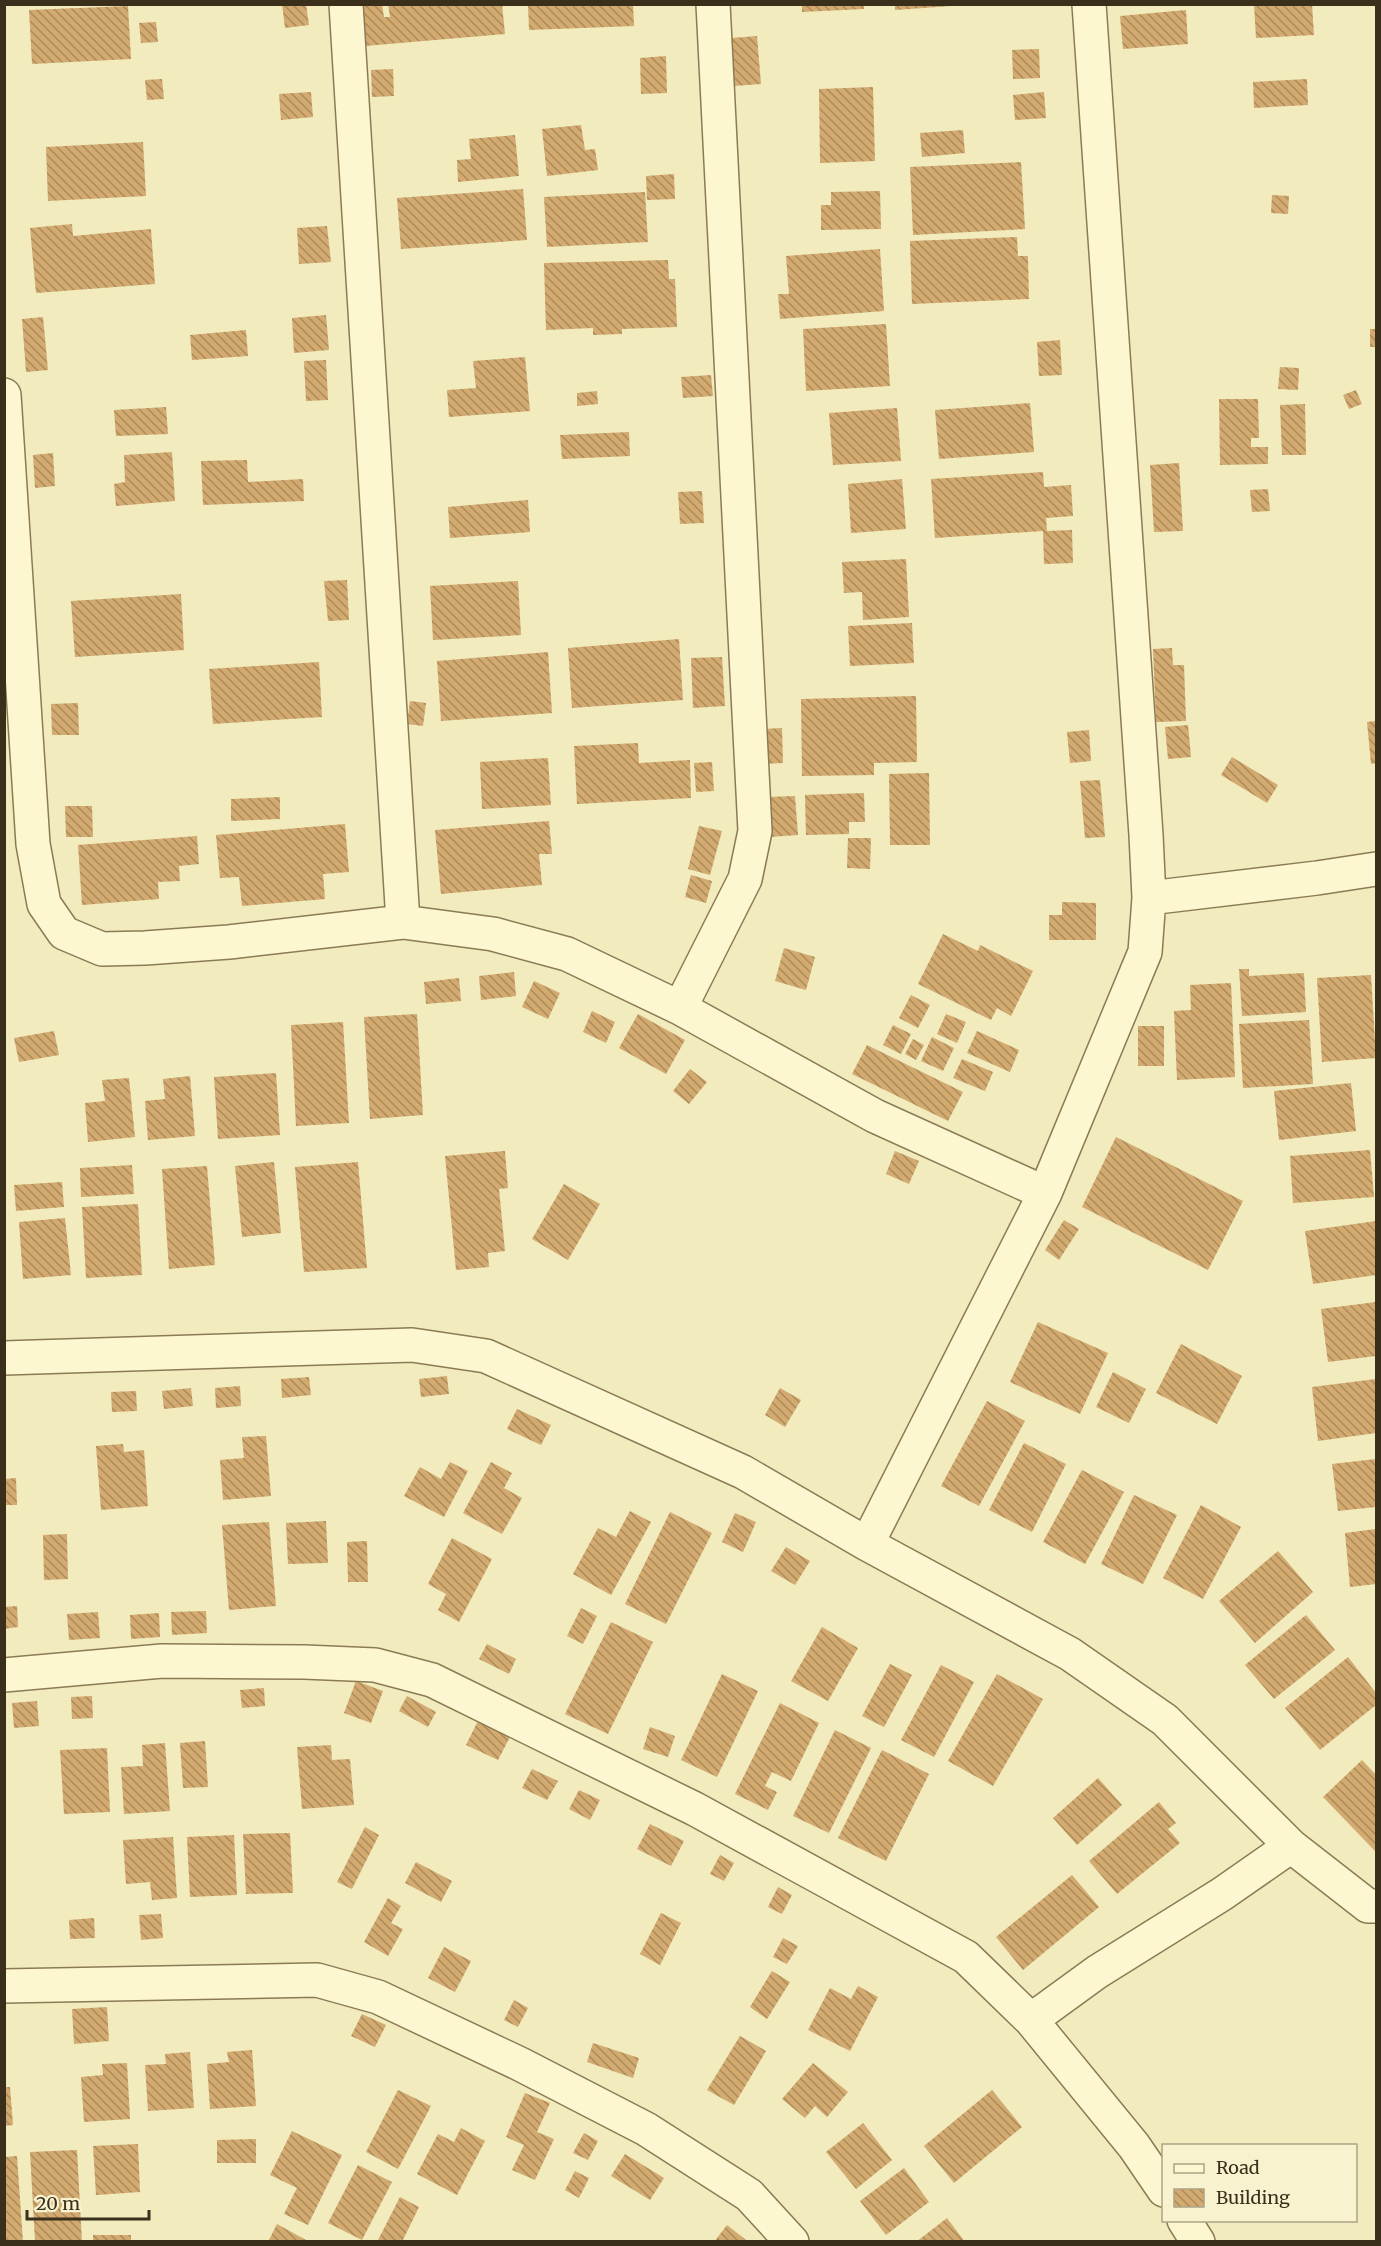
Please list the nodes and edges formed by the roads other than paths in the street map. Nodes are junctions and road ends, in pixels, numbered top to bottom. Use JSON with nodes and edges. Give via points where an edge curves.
{"nodes":[{"id":1,"x":346,"y":4,"type":"edge"},
{"id":2,"x":713,"y":4,"type":"edge"},
{"id":3,"x":1089,"y":4,"type":"edge"},
{"id":4,"x":4,"y":395,"type":"edge"},
{"id":5,"x":1377,"y":869,"type":"edge"},
{"id":6,"x":1149,"y":898,"type":"junction"},
{"id":7,"x":403,"y":922,"type":"junction"},
{"id":8,"x":680,"y":1008,"type":"junction"},
{"id":9,"x":1045,"y":1193,"type":"junction"},
{"id":10,"x":4,"y":1358,"type":"edge"},
{"id":11,"x":867,"y":1544,"type":"junction"},
{"id":12,"x":4,"y":1675,"type":"edge"},
{"id":13,"x":1291,"y":1846,"type":"junction"},
{"id":14,"x":1377,"y":1906,"type":"edge"},
{"id":15,"x":4,"y":1986,"type":"edge"},
{"id":16,"x":1032,"y":2020,"type":"junction"},
{"id":17,"x":1162,"y":2187,"type":"edge"},
{"id":18,"x":1185,"y":2222,"type":"edge"},
{"id":19,"x":792,"y":2241,"type":"edge"},
{"id":20,"x":1198,"y":2241,"type":"edge"}],
"edges":[{"from":1,"to":7,"type":"street"},
{"from":2,"to":8,"type":"street","via":[[755,831],[745,879]]},
{"from":3,"to":6,"type":"street"},
{"from":4,"to":7,"type":"street","via":[[33,844],[44,904],[64,933],[102,949],[145,948]]},
{"from":5,"to":6,"type":"street"},
{"from":6,"to":9,"type":"street","via":[[1145,952]]},
{"from":7,"to":8,"type":"street","via":[[492,934],[567,954]]},
{"from":8,"to":9,"type":"street","via":[[875,1116]]},
{"from":9,"to":11,"type":"street"},
{"from":10,"to":11,"type":"street","via":[[412,1345],[486,1356],[743,1472]]},
{"from":11,"to":13,"type":"street","via":[[1070,1654],[1165,1720]]},
{"from":12,"to":16,"type":"street","via":[[162,1661],[304,1662],[375,1665],[432,1680],[695,1809],[966,1957]]},
{"from":13,"to":14,"type":"street","via":[[1368,1906]]},
{"from":13,"to":16,"type":"street","via":[[1097,1972]]},
{"from":15,"to":19,"type":"street","via":[[317,1980],[378,1997],[646,2129],[749,2195]]},
{"from":16,"to":17,"type":"street","via":[[1134,2146]]},
{"from":18,"to":20,"type":"street"}]}
